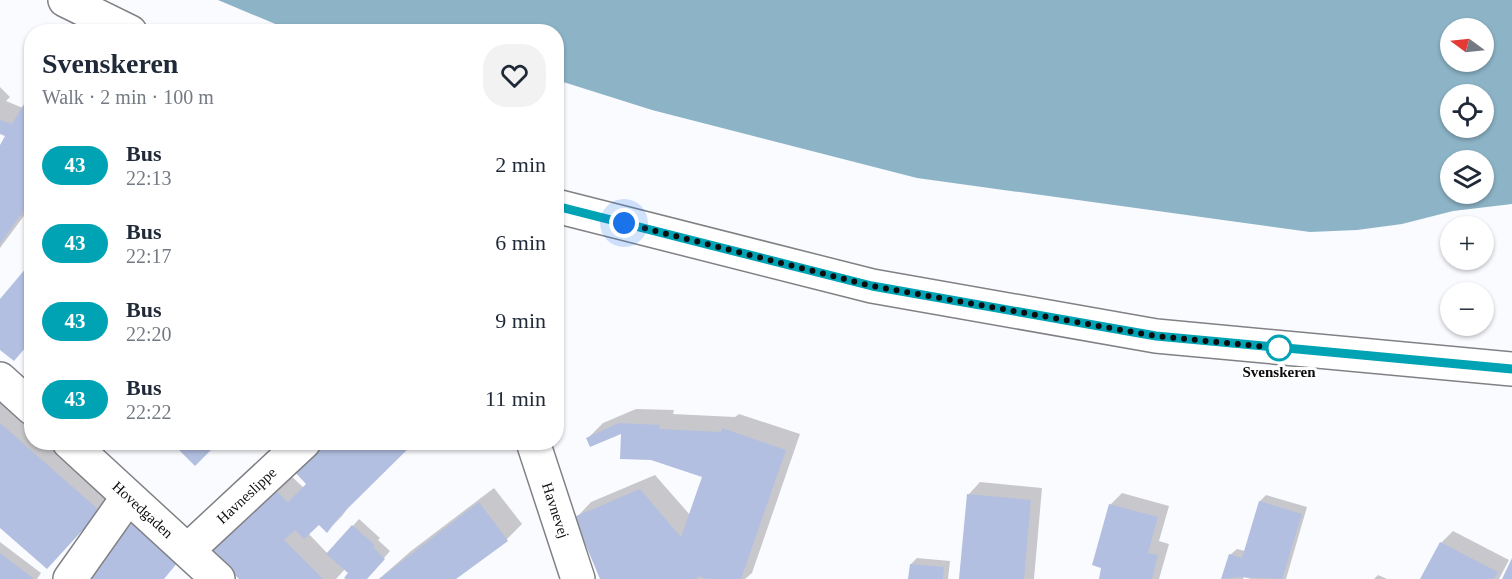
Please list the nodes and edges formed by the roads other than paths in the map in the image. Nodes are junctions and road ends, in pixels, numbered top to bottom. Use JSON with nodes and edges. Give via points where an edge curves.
{"nodes":[{"id":1,"x":65,"y":0,"type":"edge"},
{"id":2,"x":114,"y":24,"type":"edge"},
{"id":3,"x":564,"y":208,"type":"edge"},
{"id":4,"x":1512,"y":369,"type":"edge"},
{"id":5,"x":0,"y":379,"type":"edge"},
{"id":6,"x":24,"y":401,"type":"edge"},
{"id":7,"x":78,"y":450,"type":"edge"},
{"id":8,"x":295,"y":450,"type":"edge"},
{"id":9,"x":536,"y":450,"type":"edge"},
{"id":10,"x":128,"y":497,"type":"junction"},
{"id":11,"x":188,"y":550,"type":"junction"},
{"id":12,"x":70,"y":579,"type":"edge"},
{"id":13,"x":218,"y":579,"type":"edge"},
{"id":14,"x":578,"y":579,"type":"edge"}],
"edges":[{"from":1,"to":2,"type":"street"},
{"from":3,"to":4,"type":"street","via":[[872,286],[1144,334]]},
{"from":5,"to":6,"type":"street"},
{"from":7,"to":10,"type":"street","name":"Hovedgaden"},
{"from":8,"to":11,"type":"street","name":"Havneslippe"},
{"from":9,"to":14,"type":"street","name":"Havnevej"},
{"from":10,"to":11,"type":"street","name":"Hovedgaden"},
{"from":10,"to":12,"type":"street"},
{"from":11,"to":13,"type":"street","name":"Hovedgaden"}]}
